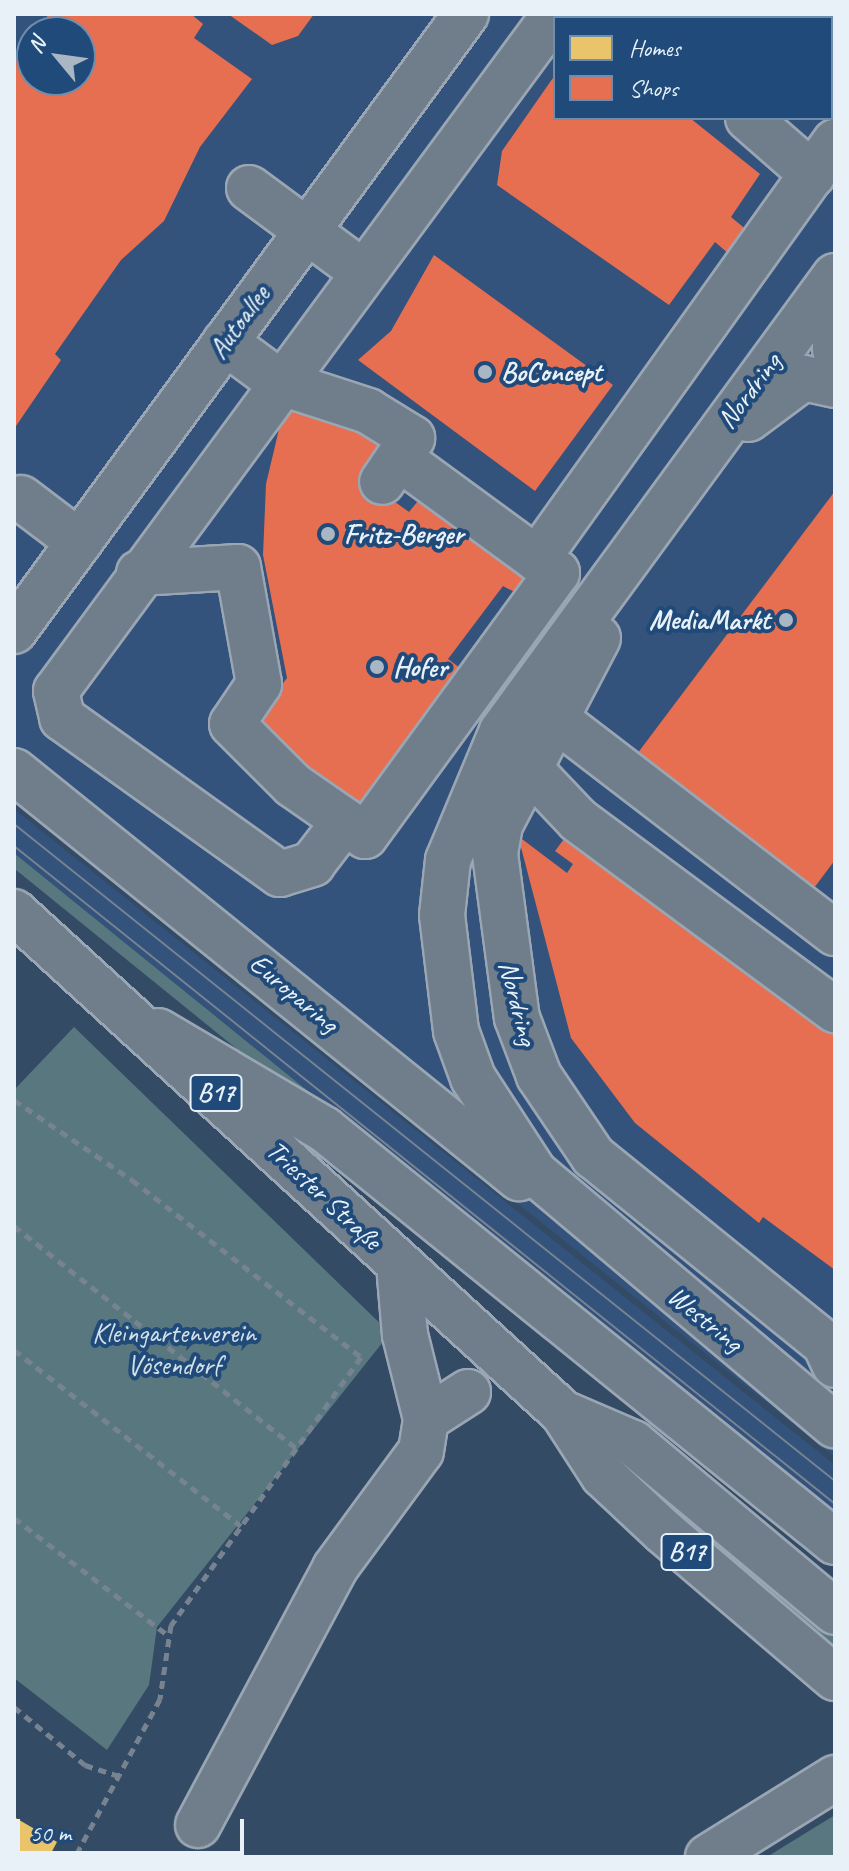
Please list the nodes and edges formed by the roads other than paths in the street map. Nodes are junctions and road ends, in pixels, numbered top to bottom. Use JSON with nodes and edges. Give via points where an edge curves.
{"nodes":[{"id":1,"x":553,"y":17,"type":"edge"},
{"id":2,"x":455,"y":29,"type":"edge"},
{"id":3,"x":499,"y":86,"type":"junction"},
{"id":4,"x":752,"y":120,"type":"edge"},
{"id":5,"x":824,"y":158,"type":"edge"},
{"id":6,"x":249,"y":188,"type":"dead end"},
{"id":7,"x":306,"y":229,"type":"junction"},
{"id":8,"x":361,"y":271,"type":"junction"},
{"id":9,"x":835,"y":276,"type":"edge"},
{"id":10,"x":835,"y":322,"type":"edge"},
{"id":11,"x":225,"y":342,"type":"junction"},
{"id":12,"x":835,"y":350,"type":"edge"},
{"id":13,"x":279,"y":382,"type":"junction"},
{"id":14,"x":835,"y":385,"type":"edge"},
{"id":15,"x":718,"y":434,"type":"junction"},
{"id":16,"x":137,"y":462,"type":"junction"},
{"id":17,"x":21,"y":498,"type":"dead end"},
{"id":18,"x":191,"y":502,"type":"junction"},
{"id":19,"x":79,"y":542,"type":"junction"},
{"id":20,"x":634,"y":545,"type":"junction"},
{"id":21,"x":537,"y":559,"type":"junction"},
{"id":22,"x":139,"y":573,"type":"junction"},
{"id":23,"x":14,"y":631,"type":"edge"},
{"id":24,"x":552,"y":716,"type":"junction"},
{"id":25,"x":526,"y":765,"type":"junction"},
{"id":26,"x":14,"y":771,"type":"edge"},
{"id":27,"x":578,"y":820,"type":"junction"},
{"id":28,"x":345,"y":821,"type":"junction"},
{"id":29,"x":500,"y":825,"type":"junction"},
{"id":30,"x":14,"y":912,"type":"edge"},
{"id":31,"x":832,"y":924,"type":"edge"},
{"id":32,"x":835,"y":1010,"type":"edge"},
{"id":33,"x":139,"y":1019,"type":"junction"},
{"id":34,"x":576,"y":1213,"type":"junction"},
{"id":35,"x":399,"y":1265,"type":"junction"},
{"id":36,"x":832,"y":1351,"type":"edge"},
{"id":37,"x":468,"y":1392,"type":"dead end"},
{"id":38,"x":563,"y":1413,"type":"junction"},
{"id":39,"x":426,"y":1419,"type":"junction"},
{"id":40,"x":835,"y":1426,"type":"edge"},
{"id":41,"x":826,"y":1534,"type":"edge"},
{"id":42,"x":835,"y":1612,"type":"edge"},
{"id":43,"x":834,"y":1680,"type":"edge"},
{"id":44,"x":835,"y":1778,"type":"edge"},
{"id":45,"x":198,"y":1825,"type":"dead end"},
{"id":46,"x":708,"y":1857,"type":"edge"}],
"edges":[{"from":1,"to":3,"type":"street"},
{"from":2,"to":3,"type":"street"},
{"from":2,"to":7,"type":"street","name":"Autoallee"},
{"from":3,"to":8,"type":"street"},
{"from":4,"to":5,"type":"street"},
{"from":5,"to":21,"type":"street"},
{"from":6,"to":7,"type":"street"},
{"from":7,"to":8,"type":"street"},
{"from":7,"to":11,"type":"street","name":"Autoallee"},
{"from":8,"to":13,"type":"street"},
{"from":9,"to":15,"type":"street","name":"Nordring"},
{"from":10,"to":12,"type":"street"},
{"from":11,"to":13,"type":"street"},
{"from":11,"to":16,"type":"street","name":"Autoallee"},
{"from":13,"to":18,"type":"street"},
{"from":13,"to":21,"type":"street","via":[[368,411],[412,438],[390,470]]},
{"from":14,"to":15,"type":"street","via":[[803,378]]},
{"from":15,"to":20,"type":"street","name":"Nordring"},
{"from":16,"to":18,"type":"street"},
{"from":16,"to":19,"type":"street","name":"Autoallee"},
{"from":17,"to":19,"type":"street"},
{"from":18,"to":22,"type":"street"},
{"from":19,"to":23,"type":"street","name":"Autoallee"},
{"from":20,"to":24,"type":"street","name":"Nordring","via":[[624,599]]},
{"from":20,"to":34,"type":"street","name":"Nordring","via":[[502,731],[448,860],[442,915],[443,972],[473,1078],[535,1173]]},
{"from":21,"to":28,"type":"street","via":[[557,573],[365,836]]},
{"from":22,"to":28,"type":"street","via":[[238,567],[259,684],[232,724],[293,785]]},
{"from":22,"to":28,"type":"street","via":[[56,691],[62,718],[280,874],[312,864]]},
{"from":24,"to":25,"type":"street","name":"Nordring"},
{"from":24,"to":31,"type":"street"},
{"from":25,"to":27,"type":"street"},
{"from":25,"to":29,"type":"street","name":"Nordring"},
{"from":26,"to":34,"type":"street","name":"Europaring","via":[[526,1184]]},
{"from":27,"to":29,"type":"street","via":[[534,809]]},
{"from":27,"to":32,"type":"street"},
{"from":29,"to":36,"type":"street","name":"Nordring","via":[[495,854],[517,1018],[559,1111],[593,1156]]},
{"from":30,"to":33,"type":"street","name":"Triester Straße","number":"B17"},
{"from":33,"to":35,"type":"street","name":"Triester Straße","number":"B17"},
{"from":33,"to":41,"type":"street","via":[[324,1129]]},
{"from":34,"to":40,"type":"street","name":"Westring"},
{"from":35,"to":38,"type":"street","name":"Triester Straße","number":"B17"},
{"from":35,"to":39,"type":"street","via":[[405,1335]]},
{"from":37,"to":39,"type":"street"},
{"from":38,"to":42,"type":"street","name":"Triester Straße","number":"B17","via":[[633,1443]]},
{"from":38,"to":43,"type":"street","name":"Triester Straße","number":"B17","via":[[603,1475]]},
{"from":39,"to":45,"type":"street","via":[[421,1451],[335,1568]]},
{"from":44,"to":46,"type":"street"}]}
